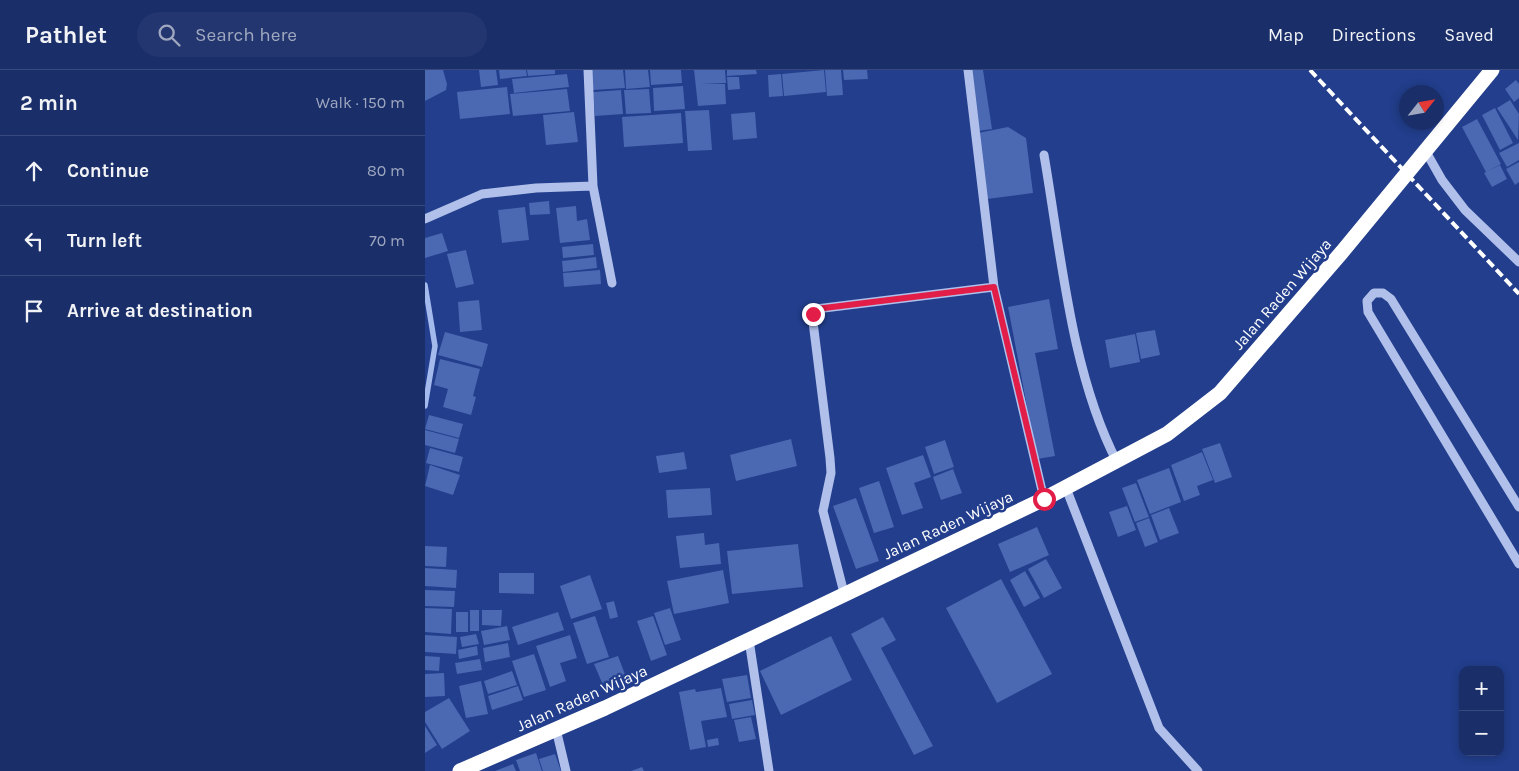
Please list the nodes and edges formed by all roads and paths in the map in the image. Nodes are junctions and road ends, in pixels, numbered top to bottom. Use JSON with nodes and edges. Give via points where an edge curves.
{"nodes":[{"id":1,"x":589,"y":70,"type":"edge"},
{"id":2,"x":967,"y":70,"type":"edge"},
{"id":3,"x":1492,"y":70,"type":"edge"},
{"id":4,"x":1425,"y":150,"type":"junction"},
{"id":5,"x":1044,"y":155,"type":"dead end"},
{"id":6,"x":593,"y":186,"type":"junction"},
{"id":7,"x":425,"y":218,"type":"edge"},
{"id":8,"x":1519,"y":262,"type":"edge"},
{"id":9,"x":612,"y":283,"type":"dead end"},
{"id":10,"x":994,"y":287,"type":"junction"},
{"id":11,"x":1117,"y":462,"type":"junction"},
{"id":12,"x":1066,"y":488,"type":"junction"},
{"id":13,"x":1044,"y":499,"type":"junction"},
{"id":14,"x":1519,"y":507,"type":"edge"},
{"id":15,"x":1519,"y":564,"type":"edge"},
{"id":16,"x":844,"y":593,"type":"junction"},
{"id":17,"x":749,"y":640,"type":"junction"},
{"id":18,"x":556,"y":729,"type":"junction"},
{"id":19,"x":460,"y":771,"type":"edge"},
{"id":20,"x":567,"y":771,"type":"edge"},
{"id":21,"x":769,"y":771,"type":"edge"},
{"id":22,"x":1198,"y":771,"type":"edge"}],
"edges":[{"from":1,"to":6,"type":"street"},
{"from":2,"to":10,"type":"street"},
{"from":3,"to":4,"type":"highway","name":"Jalan Raden Wijaya"},
{"from":4,"to":8,"type":"street","via":[[1465,210]]},
{"from":4,"to":11,"type":"highway","name":"Jalan Raden Wijaya","via":[[1221,392],[1167,434]]},
{"from":5,"to":11,"type":"street","via":[[1085,376],[1102,431]]},
{"from":6,"to":7,"type":"street","via":[[482,194]]},
{"from":6,"to":9,"type":"street"},
{"from":10,"to":13,"type":"street"},
{"from":10,"to":16,"type":"street","via":[[816,309],[813,314],[831,473],[823,510]]},
{"from":11,"to":12,"type":"highway","name":"Jalan Raden Wijaya"},
{"from":12,"to":13,"type":"highway","name":"Jalan Raden Wijaya"},
{"from":12,"to":22,"type":"street","via":[[1159,728]]},
{"from":13,"to":16,"type":"highway","name":"Jalan Raden Wijaya"},
{"from":14,"to":15,"type":"street","via":[[1391,299],[1383,293],[1374,293],[1367,301],[1368,312]]},
{"from":16,"to":17,"type":"highway","name":"Jalan Raden Wijaya"},
{"from":17,"to":18,"type":"highway","name":"Jalan Raden Wijaya"},
{"from":17,"to":21,"type":"street"},
{"from":18,"to":19,"type":"highway","name":"Jalan Raden Wijaya"},
{"from":18,"to":20,"type":"street"}]}
